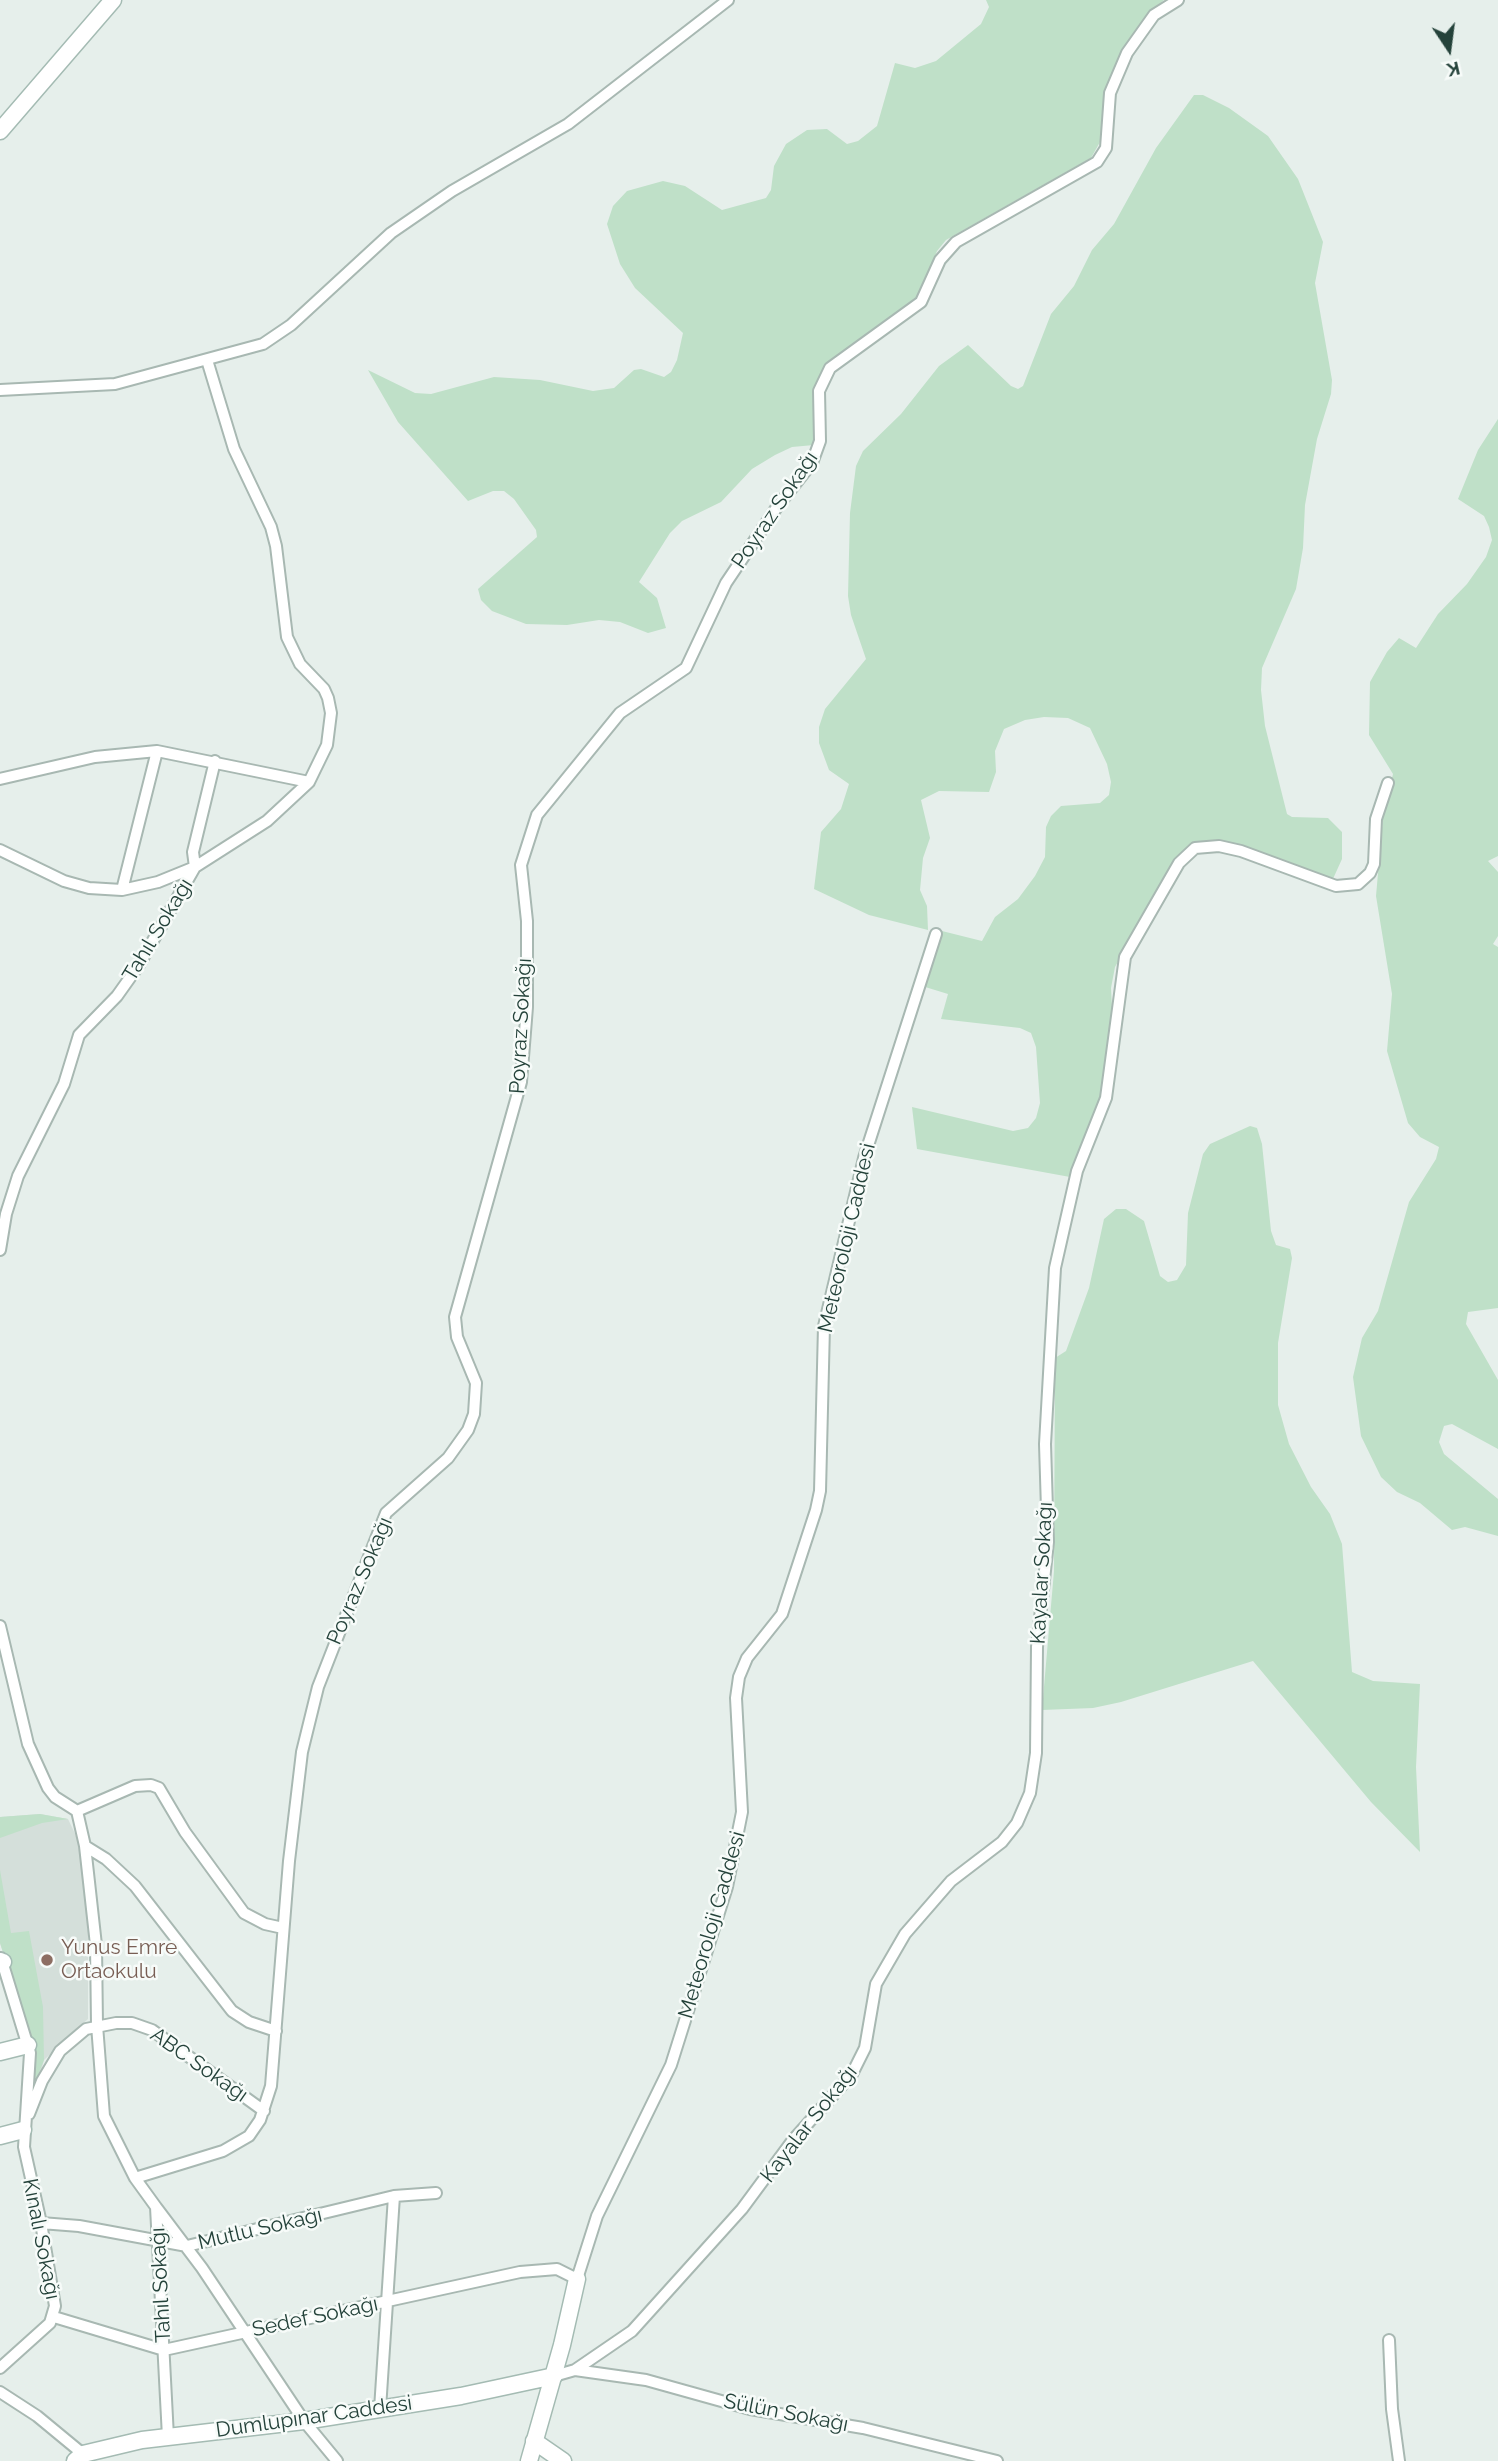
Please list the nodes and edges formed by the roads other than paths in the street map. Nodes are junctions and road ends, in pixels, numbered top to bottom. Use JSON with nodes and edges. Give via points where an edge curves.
{"nodes":[{"id":1,"x":113,"y":0,"type":"edge"},
{"id":2,"x":728,"y":0,"type":"edge"},
{"id":3,"x":1178,"y":0,"type":"edge"},
{"id":4,"x":0,"y":131,"type":"edge"},
{"id":5,"x":207,"y":360,"type":"junction"},
{"id":6,"x":0,"y":390,"type":"edge"},
{"id":7,"x":157,"y":751,"type":"junction"},
{"id":8,"x":215,"y":761,"type":"junction"},
{"id":9,"x":0,"y":779,"type":"edge"},
{"id":10,"x":309,"y":782,"type":"junction"},
{"id":11,"x":1388,"y":783,"type":"dead end"},
{"id":12,"x":0,"y":850,"type":"edge"},
{"id":13,"x":195,"y":866,"type":"junction"},
{"id":14,"x":122,"y":890,"type":"junction"},
{"id":15,"x":936,"y":934,"type":"dead end"},
{"id":16,"x":0,"y":1250,"type":"edge"},
{"id":17,"x":0,"y":1626,"type":"edge"},
{"id":18,"x":77,"y":1811,"type":"junction"},
{"id":19,"x":85,"y":1846,"type":"junction"},
{"id":20,"x":283,"y":1928,"type":"junction"},
{"id":21,"x":1,"y":1960,"type":"edge"},
{"id":22,"x":97,"y":2025,"type":"junction"},
{"id":23,"x":276,"y":2031,"type":"junction"},
{"id":24,"x":28,"y":2045,"type":"junction"},
{"id":25,"x":0,"y":2052,"type":"edge"},
{"id":26,"x":264,"y":2111,"type":"junction"},
{"id":27,"x":23,"y":2130,"type":"junction"},
{"id":28,"x":0,"y":2136,"type":"edge"},
{"id":29,"x":135,"y":2178,"type":"junction"},
{"id":30,"x":436,"y":2193,"type":"dead end"},
{"id":31,"x":394,"y":2196,"type":"junction"},
{"id":32,"x":156,"y":2207,"type":"junction"},
{"id":33,"x":41,"y":2223,"type":"junction"},
{"id":34,"x":158,"y":2241,"type":"junction"},
{"id":35,"x":187,"y":2246,"type":"junction"},
{"id":36,"x":577,"y":2279,"type":"junction"},
{"id":37,"x":387,"y":2301,"type":"junction"},
{"id":38,"x":54,"y":2317,"type":"junction"},
{"id":39,"x":245,"y":2333,"type":"junction"},
{"id":40,"x":1389,"y":2340,"type":"dead end"},
{"id":41,"x":164,"y":2350,"type":"junction"},
{"id":42,"x":0,"y":2368,"type":"edge"},
{"id":43,"x":575,"y":2370,"type":"junction"},
{"id":44,"x":554,"y":2376,"type":"junction"},
{"id":45,"x":0,"y":2392,"type":"edge"},
{"id":46,"x":380,"y":2409,"type":"junction"},
{"id":47,"x":304,"y":2421,"type":"junction"},
{"id":48,"x":168,"y":2437,"type":"junction"},
{"id":49,"x":534,"y":2441,"type":"junction"},
{"id":50,"x":82,"y":2459,"type":"edge"},
{"id":51,"x":337,"y":2461,"type":"edge"},
{"id":52,"x":529,"y":2461,"type":"edge"},
{"id":53,"x":563,"y":2461,"type":"edge"},
{"id":54,"x":997,"y":2461,"type":"edge"},
{"id":55,"x":1399,"y":2461,"type":"edge"}],
"edges":[{"from":1,"to":4,"type":"street"},
{"from":2,"to":5,"type":"street","via":[[568,124],[462,185],[391,233],[283,331],[263,344]]},
{"from":3,"to":20,"type":"street","name":"Poyraz Sokağı","via":[[1154,15],[1127,53],[1110,93],[1106,148],[1097,162],[956,242],[940,260],[921,302],[830,368],[819,391],[818,450],[726,583],[686,668],[620,713],[537,815],[521,864],[527,921],[527,1007],[520,1089],[455,1317],[457,1337],[476,1382],[474,1414],[448,1458],[386,1513],[328,1656],[302,1752]]},
{"from":5,"to":6,"type":"street","via":[[115,384]]},
{"from":5,"to":10,"type":"street","via":[[234,450],[271,527],[287,637],[300,664],[328,698],[327,745]]},
{"from":7,"to":8,"type":"street"},
{"from":7,"to":9,"type":"street","via":[[95,758]]},
{"from":7,"to":14,"type":"street"},
{"from":8,"to":10,"type":"street"},
{"from":8,"to":13,"type":"street","via":[[196,837]]},
{"from":10,"to":13,"type":"street","name":"Tahıl Sokağı","via":[[267,821]]},
{"from":11,"to":43,"type":"street","name":"Kayalar Sokağı","via":[[1376,819],[1374,864],[1357,884],[1336,886],[1230,849],[1195,848],[1179,863],[1125,957],[1106,1098],[1076,1171],[1055,1268],[1045,1444],[1048,1542],[1030,1793],[1009,1835],[934,1897],[890,1955],[873,1994],[865,2048],[842,2088],[793,2140],[742,2210],[646,2319]]},
{"from":12,"to":14,"type":"street","via":[[73,885]]},
{"from":13,"to":14,"type":"street","via":[[151,885]]},
{"from":13,"to":16,"type":"street","name":"Tahıl Sokağı","via":[[139,965],[79,1035],[64,1084],[18,1176]]},
{"from":15,"to":36,"type":"street","name":"Meteoroloji Caddesi","via":[[864,1158],[824,1326],[816,1510],[782,1614],[747,1658],[738,1677],[742,1812],[727,1887],[671,2065],[597,2216]]},
{"from":17,"to":18,"type":"street","via":[[22,1723],[40,1773],[55,1797]]},
{"from":18,"to":19,"type":"street","name":"Tahıl Sokağı"},
{"from":18,"to":20,"type":"street","via":[[135,1786],[159,1788],[244,1913]]},
{"from":19,"to":22,"type":"street","name":"Tahıl Sokağı","via":[[95,1933]]},
{"from":19,"to":23,"type":"street","via":[[135,1886],[232,2011]]},
{"from":20,"to":23,"type":"street","name":"Poyraz Sokağı"},
{"from":21,"to":24,"type":"street"},
{"from":22,"to":26,"type":"street","name":"ABC Sokağı","via":[[132,2023],[152,2030]]},
{"from":22,"to":27,"type":"street","via":[[60,2051],[42,2081]]},
{"from":22,"to":29,"type":"street","name":"Tahıl Sokağı","via":[[104,2116]]},
{"from":23,"to":26,"type":"street","name":"Poyraz Sokağı"},
{"from":24,"to":25,"type":"street"},
{"from":24,"to":27,"type":"street","via":[[32,2064]]},
{"from":26,"to":29,"type":"street","name":"Poyraz Sokağı","via":[[243,2142]]},
{"from":27,"to":28,"type":"street"},
{"from":27,"to":33,"type":"street","name":"Kınalı Sokağı","via":[[25,2160]]},
{"from":29,"to":32,"type":"street","name":"Tahıl Sokağı"},
{"from":30,"to":31,"type":"street","name":"Mutlu Sokağı"},
{"from":31,"to":35,"type":"street","name":"Mutlu Sokağı"},
{"from":31,"to":37,"type":"street"},
{"from":32,"to":34,"type":"street","name":"Tahıl Sokağı"},
{"from":32,"to":35,"type":"street"},
{"from":33,"to":34,"type":"street","name":"Mutlu Sokağı"},
{"from":33,"to":38,"type":"street","name":"Kınalı Sokağı"},
{"from":34,"to":35,"type":"street","name":"Mutlu Sokağı"},
{"from":34,"to":41,"type":"street","name":"Tahıl Sokağı"},
{"from":35,"to":39,"type":"street"},
{"from":36,"to":37,"type":"street","name":"Sedef Sokağı","via":[[557,2269],[538,2269]]},
{"from":36,"to":44,"type":"street","name":"Meteoroloji Caddesi"},
{"from":37,"to":39,"type":"street","name":"Sedef Sokağı"},
{"from":37,"to":46,"type":"street"},
{"from":38,"to":41,"type":"street","name":"Sedef Sokağı"},
{"from":38,"to":42,"type":"street","name":"Kınalı Sokağı"},
{"from":39,"to":41,"type":"street","name":"Sedef Sokağı"},
{"from":39,"to":47,"type":"street"},
{"from":40,"to":55,"type":"street"},
{"from":41,"to":48,"type":"street","name":"Tahıl Sokağı"},
{"from":43,"to":44,"type":"street","name":"Kayalar Sokağı"},
{"from":43,"to":54,"type":"street","name":"Sülün Sokağı","via":[[646,2380],[750,2409],[863,2428]]},
{"from":44,"to":46,"type":"street","name":"Dumlupınar Caddesi"},
{"from":44,"to":49,"type":"street","name":"Meteoroloji Caddesi"},
{"from":45,"to":50,"type":"street","via":[[37,2416]]},
{"from":46,"to":47,"type":"street","name":"Dumlupınar Caddesi"},
{"from":47,"to":48,"type":"street","name":"Dumlupınar Caddesi"},
{"from":47,"to":51,"type":"street"},
{"from":48,"to":50,"type":"street","name":"Dumlupınar Caddesi"},
{"from":49,"to":52,"type":"street","name":"Meteoroloji Caddesi"},
{"from":49,"to":53,"type":"street"}]}
